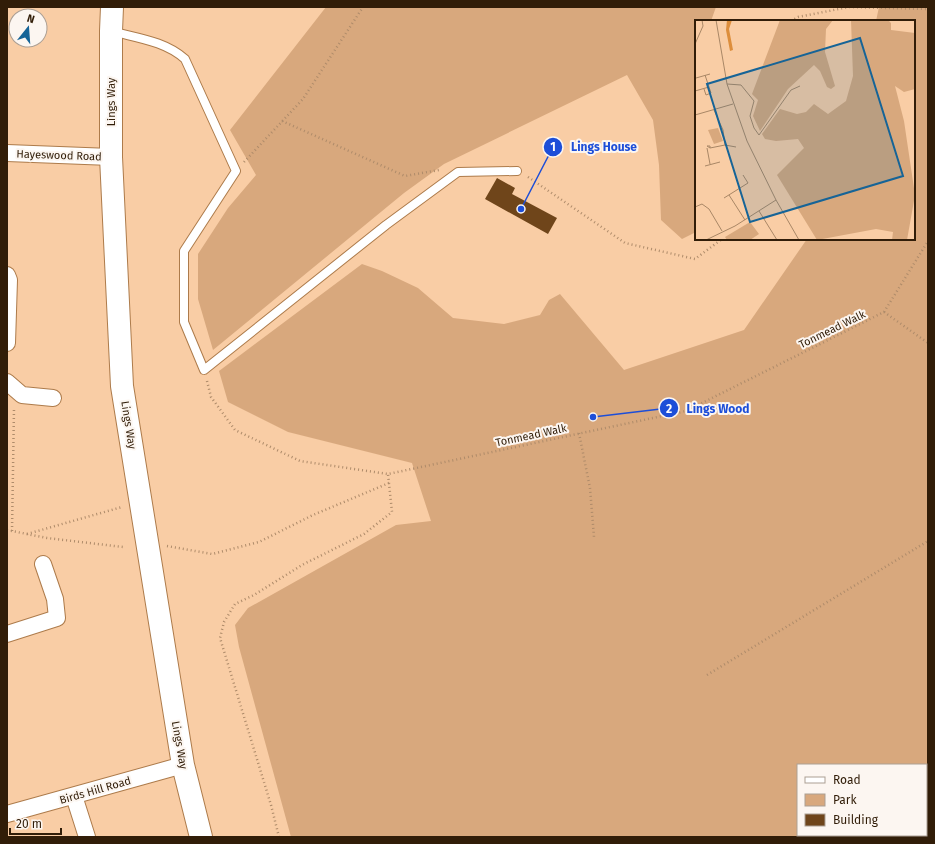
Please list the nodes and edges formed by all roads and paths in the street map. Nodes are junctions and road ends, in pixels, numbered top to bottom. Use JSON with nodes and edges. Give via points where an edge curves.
{"nodes":[{"id":1,"x":112,"y":7,"type":"edge"},
{"id":2,"x":363,"y":7,"type":"edge"},
{"id":3,"x":928,"y":9,"type":"edge"},
{"id":4,"x":793,"y":20,"type":"edge"},
{"id":5,"x":110,"y":31,"type":"junction"},
{"id":6,"x":282,"y":122,"type":"junction"},
{"id":7,"x":7,"y":153,"type":"edge"},
{"id":8,"x":111,"y":157,"type":"junction"},
{"id":9,"x":443,"y":169,"type":"dead end"},
{"id":10,"x":517,"y":170,"type":"joint"},
{"id":11,"x":236,"y":171,"type":"junction"},
{"id":12,"x":721,"y":240,"type":"edge"},
{"id":13,"x":928,"y":241,"type":"edge"},
{"id":14,"x":7,"y":275,"type":"edge"},
{"id":15,"x":884,"y":312,"type":"junction"},
{"id":16,"x":7,"y":343,"type":"edge"},
{"id":17,"x":928,"y":343,"type":"edge"},
{"id":18,"x":204,"y":370,"type":"junction"},
{"id":19,"x":11,"y":386,"type":"edge"},
{"id":20,"x":53,"y":398,"type":"dead end"},
{"id":21,"x":579,"y":433,"type":"junction"},
{"id":22,"x":388,"y":474,"type":"junction"},
{"id":23,"x":389,"y":483,"type":"junction"},
{"id":24,"x":141,"y":502,"type":"junction"},
{"id":25,"x":7,"y":530,"type":"edge"},
{"id":26,"x":12,"y":531,"type":"junction"},
{"id":27,"x":26,"y":534,"type":"junction"},
{"id":28,"x":594,"y":537,"type":"dead end"},
{"id":29,"x":928,"y":541,"type":"edge"},
{"id":30,"x":163,"y":545,"type":"dead end"},
{"id":31,"x":123,"y":547,"type":"dead end"},
{"id":32,"x":43,"y":564,"type":"dead end"},
{"id":33,"x":7,"y":634,"type":"edge"},
{"id":34,"x":707,"y":675,"type":"dead end"},
{"id":35,"x":183,"y":766,"type":"junction"},
{"id":36,"x":74,"y":796,"type":"junction"},
{"id":37,"x":7,"y":814,"type":"edge"},
{"id":38,"x":87,"y":837,"type":"edge"},
{"id":39,"x":201,"y":837,"type":"edge"},
{"id":40,"x":279,"y":837,"type":"edge"}],
"edges":[{"from":1,"to":5,"type":"street","name":"Lings Way"},
{"from":2,"to":6,"type":"path","via":[[303,99]]},
{"from":3,"to":4,"type":"path","via":[[849,7]]},
{"from":5,"to":8,"type":"street","name":"Lings Way"},
{"from":5,"to":11,"type":"lane","via":[[165,45],[186,59]]},
{"from":6,"to":9,"type":"path","via":[[405,176]]},
{"from":6,"to":11,"type":"path"},
{"from":7,"to":8,"type":"street","name":"Hayeswood Road"},
{"from":8,"to":24,"type":"street","name":"Lings Way","via":[[122,386]]},
{"from":10,"to":12,"type":"path","via":[[625,243],[695,259]]},
{"from":10,"to":18,"type":"lane","via":[[458,172],[386,225]]},
{"from":11,"to":18,"type":"lane","via":[[184,251],[184,322]]},
{"from":13,"to":15,"type":"path"},
{"from":14,"to":16,"type":"street"},
{"from":15,"to":17,"type":"path"},
{"from":15,"to":21,"type":"path","name":"Tonmead Walk","via":[[686,411]]},
{"from":18,"to":22,"type":"path","name":"Tonmead Walk","via":[[211,397],[235,430],[300,461]]},
{"from":19,"to":20,"type":"street","via":[[22,395]]},
{"from":19,"to":26,"type":"path"},
{"from":21,"to":22,"type":"path","name":"Tonmead Walk"},
{"from":21,"to":28,"type":"path","via":[[590,488]]},
{"from":22,"to":23,"type":"path"},
{"from":23,"to":30,"type":"path","via":[[313,515],[259,542],[212,554]]},
{"from":23,"to":40,"type":"path","via":[[392,512],[364,534],[235,604],[224,622],[220,638]]},
{"from":24,"to":27,"type":"path"},
{"from":24,"to":35,"type":"street","name":"Lings Way"},
{"from":25,"to":26,"type":"path"},
{"from":26,"to":27,"type":"path"},
{"from":27,"to":31,"type":"path"},
{"from":29,"to":34,"type":"path"},
{"from":32,"to":33,"type":"street","via":[[55,599],[57,618]]},
{"from":35,"to":36,"type":"street","name":"Birds Hill Road"},
{"from":35,"to":39,"type":"street","name":"Lings Way"},
{"from":36,"to":37,"type":"street","name":"Birds Hill Road"},
{"from":36,"to":38,"type":"street"}]}
